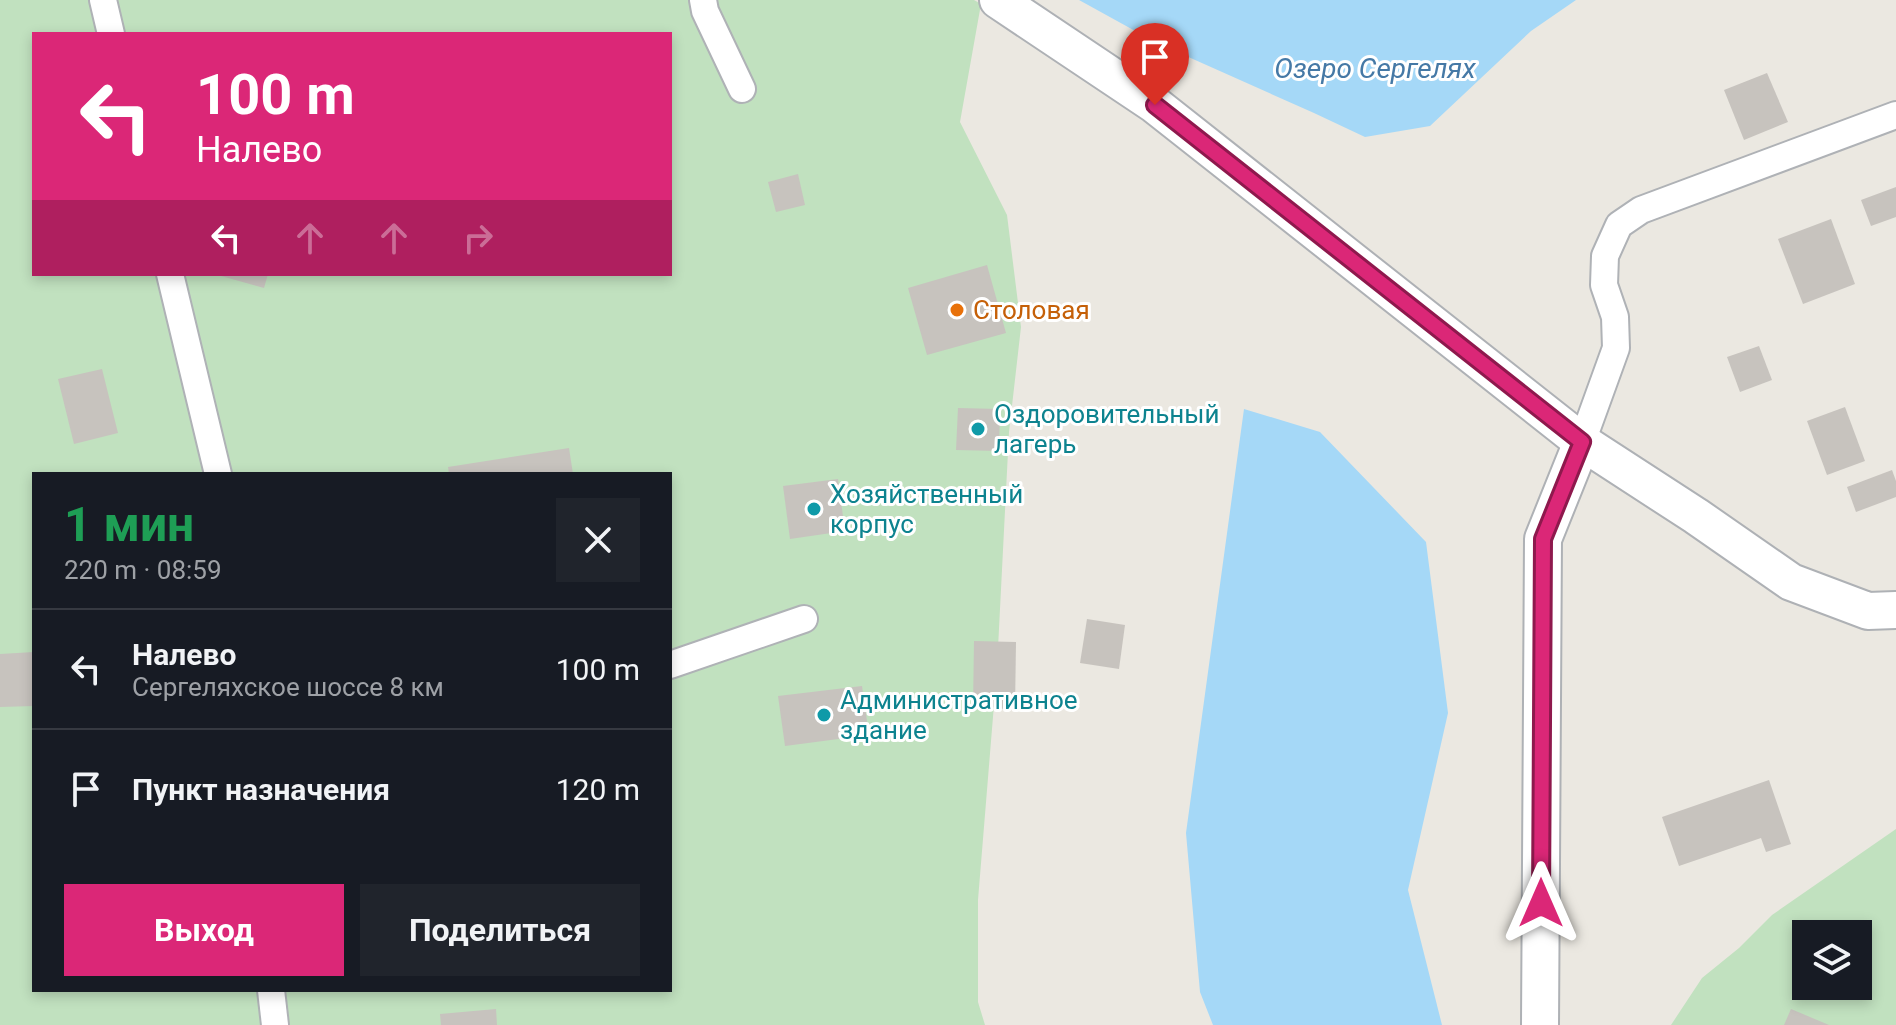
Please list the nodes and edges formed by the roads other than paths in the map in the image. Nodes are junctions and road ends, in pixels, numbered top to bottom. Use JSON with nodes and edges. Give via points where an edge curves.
{"nodes":[{"id":1,"x":103,"y":0,"type":"edge"},
{"id":2,"x":703,"y":0,"type":"edge"},
{"id":3,"x":998,"y":0,"type":"edge"},
{"id":4,"x":111,"y":32,"type":"edge"},
{"id":5,"x":742,"y":89,"type":"dead end"},
{"id":6,"x":1896,"y":115,"type":"edge"},
{"id":7,"x":170,"y":276,"type":"edge"},
{"id":8,"x":1582,"y":442,"type":"junction"},
{"id":9,"x":218,"y":472,"type":"edge"},
{"id":10,"x":1896,"y":610,"type":"edge"},
{"id":11,"x":804,"y":619,"type":"dead end"},
{"id":12,"x":672,"y":664,"type":"edge"},
{"id":13,"x":271,"y":992,"type":"edge"},
{"id":14,"x":275,"y":1025,"type":"edge"},
{"id":15,"x":1540,"y":1025,"type":"edge"}],
"edges":[{"from":1,"to":4,"type":"street"},
{"from":2,"to":5,"type":"street"},
{"from":3,"to":8,"type":"main road","via":[[1155,105]]},
{"from":6,"to":8,"type":"street","via":[[1641,210],[1619,225],[1605,256],[1604,285],[1615,317],[1616,348]]},
{"from":7,"to":9,"type":"street"},
{"from":8,"to":10,"type":"main road","via":[[1791,582],[1868,611]]},
{"from":8,"to":15,"type":"main road","via":[[1543,539]]},
{"from":11,"to":12,"type":"street"},
{"from":13,"to":14,"type":"street"}]}
